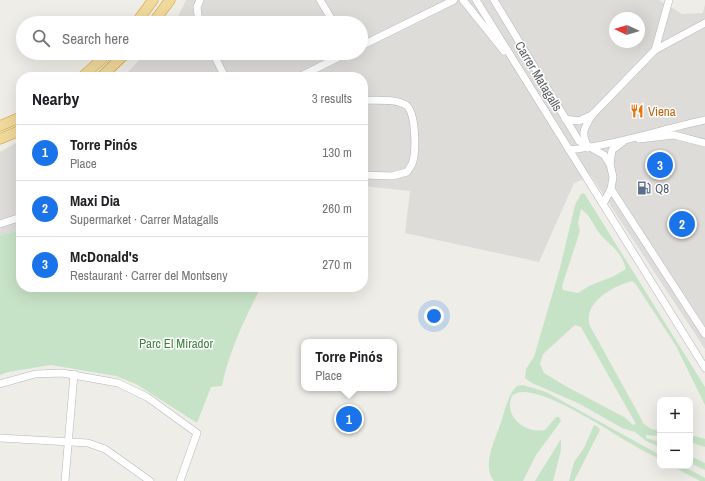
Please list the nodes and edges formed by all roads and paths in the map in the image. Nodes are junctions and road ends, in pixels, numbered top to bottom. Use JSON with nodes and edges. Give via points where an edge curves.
{"nodes":[{"id":1,"x":153,"y":0,"type":"edge"},
{"id":2,"x":170,"y":0,"type":"edge"},
{"id":3,"x":200,"y":0,"type":"edge"},
{"id":4,"x":320,"y":0,"type":"edge"},
{"id":5,"x":454,"y":0,"type":"edge"},
{"id":6,"x":463,"y":0,"type":"edge"},
{"id":7,"x":476,"y":0,"type":"edge"},
{"id":8,"x":494,"y":0,"type":"edge"},
{"id":9,"x":669,"y":0,"type":"edge"},
{"id":10,"x":141,"y":16,"type":"edge"},
{"id":11,"x":158,"y":16,"type":"edge"},
{"id":12,"x":198,"y":16,"type":"edge"},
{"id":13,"x":330,"y":16,"type":"edge"},
{"id":14,"x":705,"y":23,"type":"edge"},
{"id":15,"x":368,"y":43,"type":"edge"},
{"id":16,"x":655,"y":50,"type":"junction"},
{"id":17,"x":101,"y":60,"type":"edge"},
{"id":18,"x":119,"y":60,"type":"edge"},
{"id":19,"x":216,"y":60,"type":"edge"},
{"id":20,"x":333,"y":60,"type":"edge"},
{"id":21,"x":518,"y":67,"type":"junction"},
{"id":22,"x":88,"y":72,"type":"edge"},
{"id":23,"x":106,"y":72,"type":"edge"},
{"id":24,"x":222,"y":72,"type":"edge"},
{"id":25,"x":309,"y":72,"type":"edge"},
{"id":26,"x":368,"y":100,"type":"edge"},
{"id":27,"x":592,"y":115,"type":"junction"},
{"id":28,"x":16,"y":119,"type":"edge"},
{"id":29,"x":565,"y":119,"type":"junction"},
{"id":30,"x":705,"y":120,"type":"edge"},
{"id":31,"x":0,"y":126,"type":"edge"},
{"id":32,"x":16,"y":132,"type":"edge"},
{"id":33,"x":0,"y":139,"type":"edge"},
{"id":34,"x":625,"y":141,"type":"junction"},
{"id":35,"x":705,"y":143,"type":"edge"},
{"id":36,"x":588,"y":148,"type":"junction"},
{"id":37,"x":569,"y":150,"type":"junction"},
{"id":38,"x":610,"y":164,"type":"junction"},
{"id":39,"x":368,"y":175,"type":"edge"},
{"id":40,"x":611,"y":189,"type":"junction"},
{"id":41,"x":603,"y":204,"type":"junction"},
{"id":42,"x":16,"y":219,"type":"edge"},
{"id":43,"x":0,"y":224,"type":"edge"},
{"id":44,"x":705,"y":334,"type":"edge"},
{"id":45,"x":705,"y":368,"type":"edge"},
{"id":46,"x":74,"y":374,"type":"junction"},
{"id":47,"x":0,"y":384,"type":"edge"},
{"id":48,"x":0,"y":438,"type":"edge"},
{"id":49,"x":69,"y":442,"type":"junction"},
{"id":50,"x":66,"y":481,"type":"edge"},
{"id":51,"x":150,"y":481,"type":"edge"},
{"id":52,"x":180,"y":481,"type":"edge"}],
"edges":[{"from":1,"to":10,"type":"highway"},
{"from":2,"to":11,"type":"highway"},
{"from":3,"to":12,"type":"street","via":[[197,7]]},
{"from":4,"to":13,"type":"street"},
{"from":5,"to":15,"type":"street"},
{"from":6,"to":21,"type":"street"},
{"from":7,"to":21,"type":"street"},
{"from":8,"to":29,"type":"street","name":"Carrer Matagalls"},
{"from":9,"to":16,"type":"street"},
{"from":14,"to":16,"type":"street"},
{"from":16,"to":27,"type":"street"},
{"from":17,"to":22,"type":"highway"},
{"from":18,"to":23,"type":"highway"},
{"from":19,"to":24,"type":"street"},
{"from":20,"to":25,"type":"street"},
{"from":21,"to":37,"type":"street"},
{"from":26,"to":39,"type":"street","via":[[406,105],[414,119],[413,162],[407,172],[392,176]]},
{"from":27,"to":29,"type":"street","via":[[579,121]]},
{"from":27,"to":36,"type":"street","via":[[584,128],[583,136]]},
{"from":28,"to":31,"type":"highway"},
{"from":29,"to":36,"type":"street","name":"Carrer Matagalls","via":[[579,141]]},
{"from":30,"to":34,"type":"street","via":[[653,131]]},
{"from":32,"to":33,"type":"highway"},
{"from":34,"to":35,"type":"street","via":[[674,136]]},
{"from":34,"to":36,"type":"street"},
{"from":34,"to":38,"type":"street","via":[[612,150]]},
{"from":36,"to":37,"type":"street"},
{"from":36,"to":38,"type":"street","name":"Carrer Matagalls","via":[[604,155]]},
{"from":37,"to":41,"type":"street"},
{"from":38,"to":40,"type":"street","via":[[613,177]]},
{"from":40,"to":41,"type":"street"},
{"from":40,"to":44,"type":"street"},
{"from":41,"to":45,"type":"street"},
{"from":42,"to":43,"type":"street"},
{"from":46,"to":47,"type":"street","via":[[35,374]]},
{"from":46,"to":49,"type":"street"},
{"from":46,"to":52,"type":"street","via":[[118,383],[147,397],[197,433]]},
{"from":48,"to":49,"type":"street"},
{"from":49,"to":50,"type":"street"},
{"from":49,"to":51,"type":"street","via":[[88,443],[105,449]]}]}
